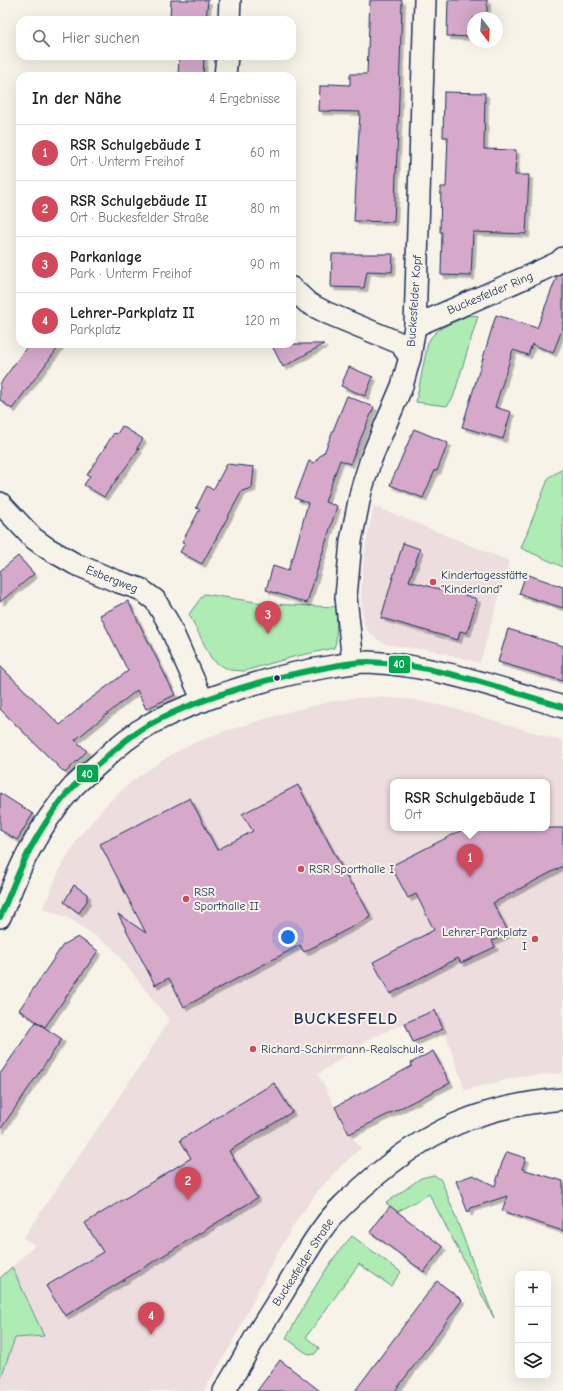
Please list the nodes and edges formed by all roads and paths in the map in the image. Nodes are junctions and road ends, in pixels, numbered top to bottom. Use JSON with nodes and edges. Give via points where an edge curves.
{"nodes":[{"id":1,"x":230,"y":0,"type":"edge"},
{"id":2,"x":425,"y":0,"type":"edge"},
{"id":3,"x":229,"y":16,"type":"edge"},
{"id":4,"x":226,"y":60,"type":"edge"},
{"id":5,"x":225,"y":72,"type":"edge"},
{"id":6,"x":563,"y":258,"type":"edge"},
{"id":7,"x":296,"y":292,"type":"edge"},
{"id":8,"x":410,"y":340,"type":"junction"},
{"id":9,"x":0,"y":503,"type":"edge"},
{"id":10,"x":353,"y":663,"type":"junction"},
{"id":11,"x":203,"y":701,"type":"junction"},
{"id":12,"x":563,"y":707,"type":"edge"},
{"id":13,"x":0,"y":917,"type":"edge"},
{"id":14,"x":563,"y":1099,"type":"edge"},
{"id":15,"x":224,"y":1391,"type":"edge"}],
"edges":[{"from":1,"to":3,"type":"street"},
{"from":2,"to":8,"type":"street","name":"Buckesfelder Kopf"},
{"from":4,"to":5,"type":"street"},
{"from":6,"to":8,"type":"street","name":"Buckesfelder Ring"},
{"from":7,"to":8,"type":"street","via":[[308,303],[327,313]]},
{"from":8,"to":10,"type":"street","name":"Buckesfelder Kopf","via":[[402,386],[371,459],[361,491],[351,541],[346,597]]},
{"from":9,"to":11,"type":"street","name":"Esbergweg","via":[[33,538],[47,548],[75,564],[140,589],[155,600],[168,622]]},
{"from":10,"to":11,"type":"street","via":[[276,678]]},
{"from":10,"to":12,"type":"street","via":[[367,662],[438,671]]},
{"from":11,"to":13,"type":"street","via":[[182,708],[138,732],[111,752],[74,786],[45,823],[29,850]]},
{"from":14,"to":15,"type":"street","name":"Buckesfelder Straße","via":[[517,1105],[446,1128],[404,1153],[371,1179],[323,1227]]}]}
